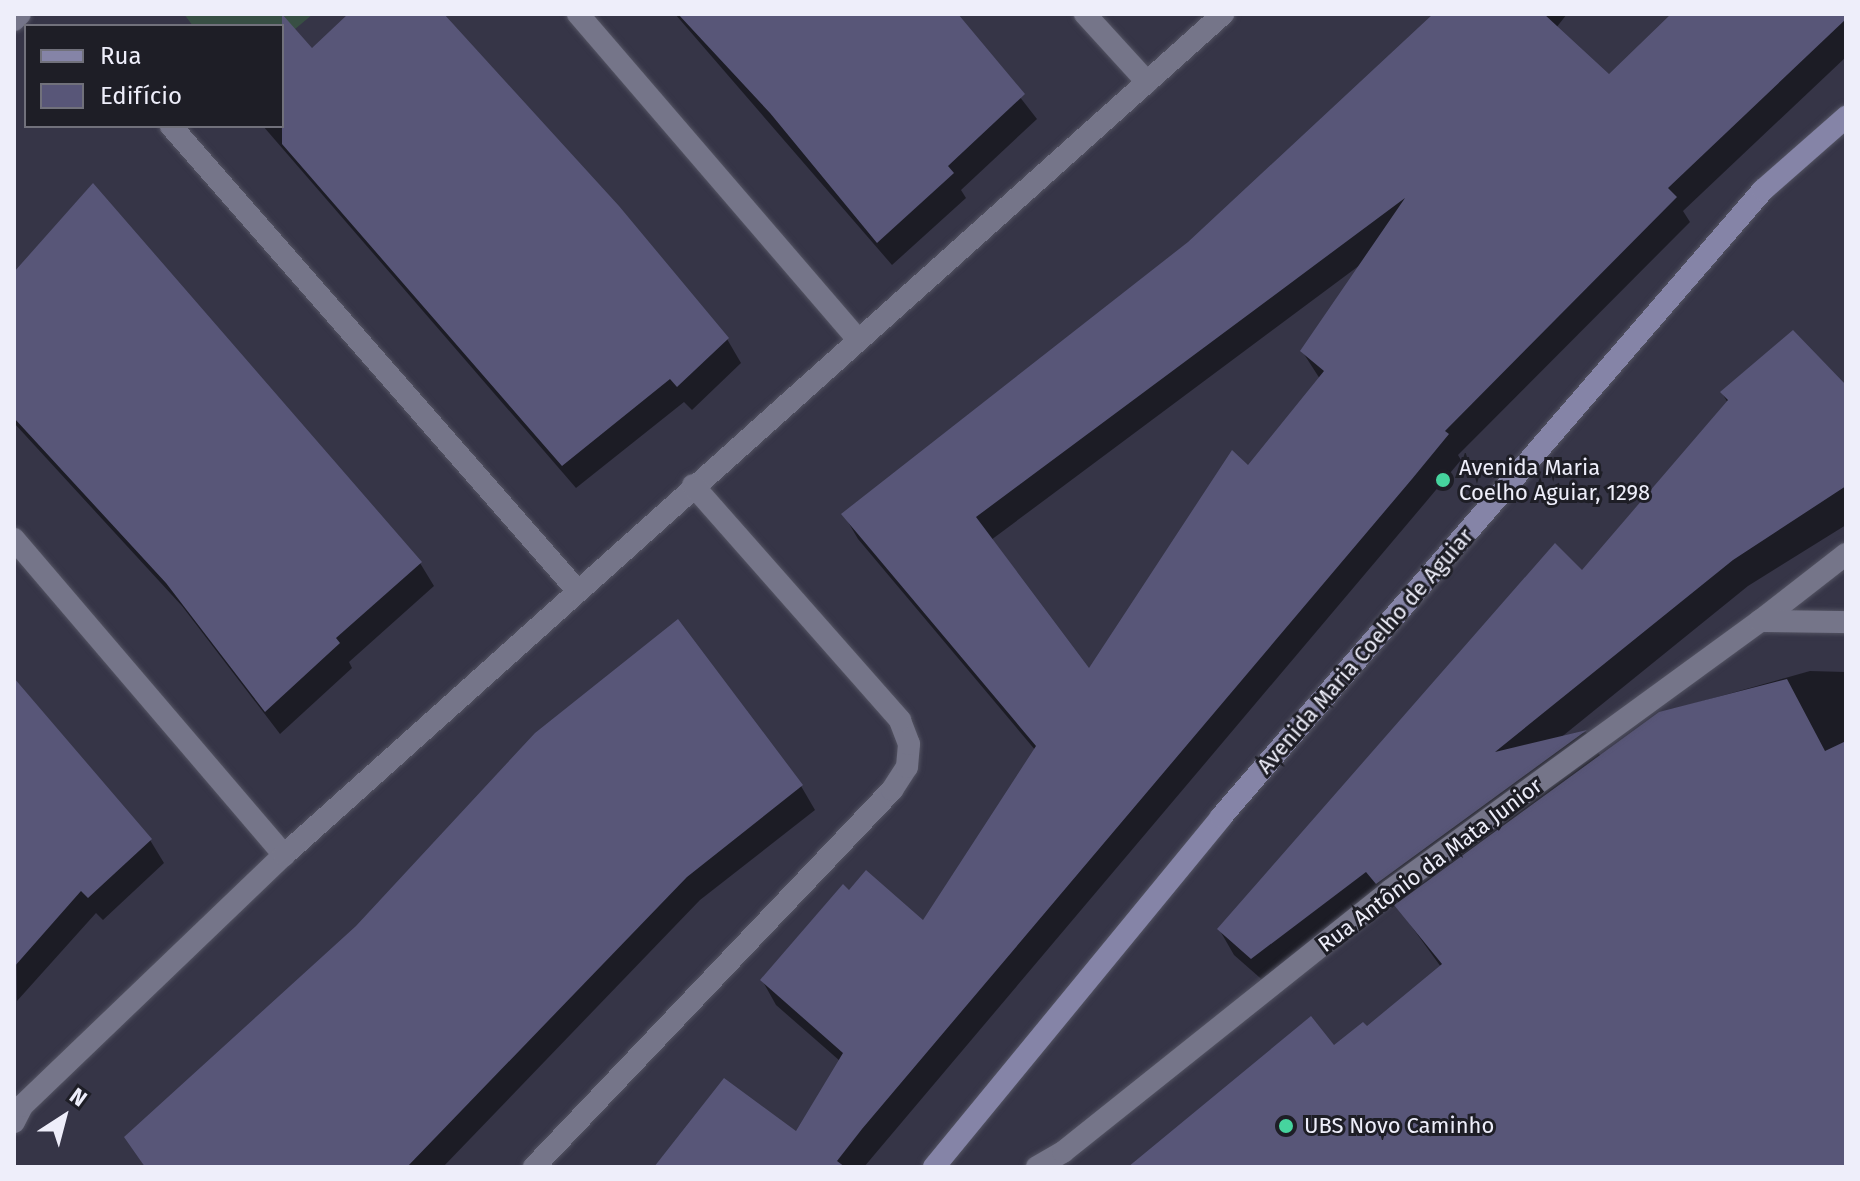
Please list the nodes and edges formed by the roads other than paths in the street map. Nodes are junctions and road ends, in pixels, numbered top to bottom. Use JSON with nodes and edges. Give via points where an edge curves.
{"nodes":[{"id":1,"x":20,"y":14,"type":"edge"},
{"id":2,"x":578,"y":14,"type":"edge"},
{"id":3,"x":1085,"y":14,"type":"edge"},
{"id":4,"x":1223,"y":14,"type":"edge"},
{"id":5,"x":14,"y":20,"type":"edge"},
{"id":6,"x":1147,"y":82,"type":"junction"},
{"id":7,"x":1846,"y":117,"type":"edge"},
{"id":8,"x":173,"y":128,"type":"edge"},
{"id":9,"x":858,"y":339,"type":"junction"},
{"id":10,"x":693,"y":485,"type":"junction"},
{"id":11,"x":14,"y":539,"type":"edge"},
{"id":12,"x":1846,"y":554,"type":"edge"},
{"id":13,"x":576,"y":589,"type":"junction"},
{"id":14,"x":1760,"y":621,"type":"junction"},
{"id":15,"x":1846,"y":622,"type":"edge"},
{"id":16,"x":284,"y":855,"type":"junction"},
{"id":17,"x":17,"y":1108,"type":"edge"},
{"id":18,"x":534,"y":1167,"type":"edge"},
{"id":19,"x":934,"y":1167,"type":"edge"},
{"id":20,"x":1037,"y":1167,"type":"edge"}],
"edges":[{"from":1,"to":5,"type":"street"},
{"from":2,"to":9,"type":"street"},
{"from":3,"to":6,"type":"street"},
{"from":4,"to":6,"type":"street"},
{"from":6,"to":9,"type":"street"},
{"from":7,"to":19,"type":"main road","name":"Avenida Maria Coelho de Aguiar","via":[[1763,190],[1221,817]]},
{"from":8,"to":13,"type":"street"},
{"from":9,"to":10,"type":"street"},
{"from":10,"to":13,"type":"street"},
{"from":10,"to":18,"type":"street","via":[[900,720],[909,744],[907,767],[892,790]]},
{"from":11,"to":16,"type":"street"},
{"from":12,"to":14,"type":"street","name":"Rua Antônio da Mata Junior"},
{"from":13,"to":16,"type":"street"},
{"from":14,"to":15,"type":"street"},
{"from":14,"to":20,"type":"street","name":"Rua Antônio da Mata Junior","via":[[1391,890],[1063,1152]]},
{"from":16,"to":17,"type":"street"}]}
